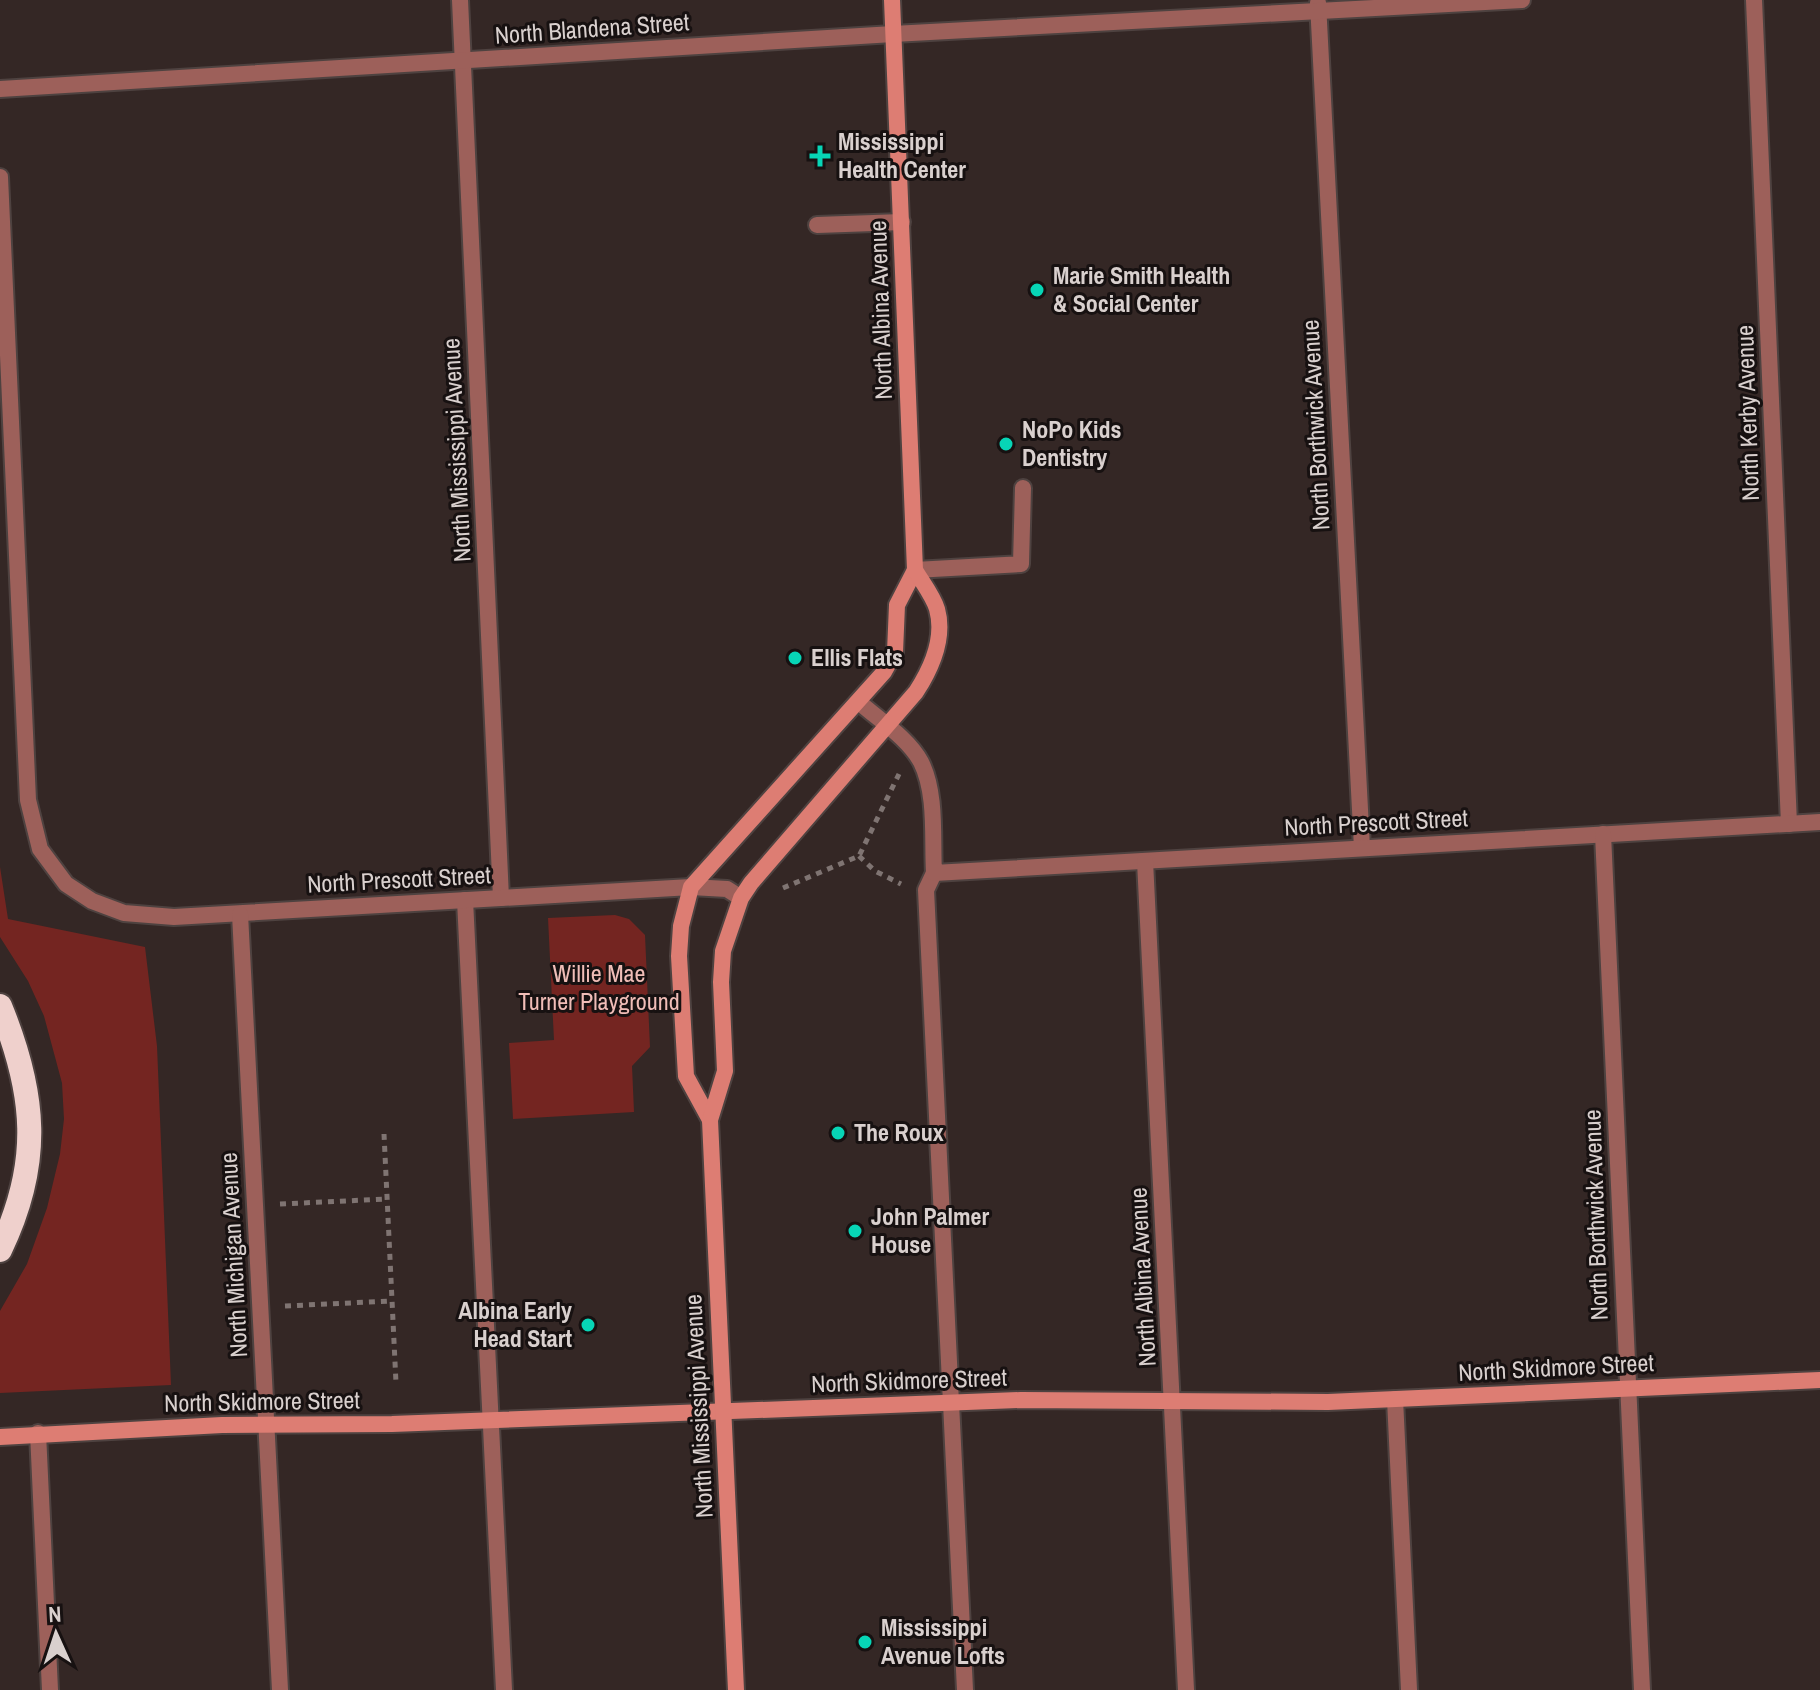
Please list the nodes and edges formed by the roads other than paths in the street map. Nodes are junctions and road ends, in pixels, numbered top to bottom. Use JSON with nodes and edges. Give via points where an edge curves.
{"nodes":[{"id":1,"x":460,"y":0,"type":"edge"},
{"id":2,"x":892,"y":0,"type":"edge"},
{"id":3,"x":1522,"y":0,"type":"edge"},
{"id":4,"x":1754,"y":0,"type":"edge"},
{"id":5,"x":1318,"y":5,"type":"edge"},
{"id":6,"x":893,"y":34,"type":"junction"},
{"id":7,"x":463,"y":61,"type":"junction"},
{"id":8,"x":0,"y":89,"type":"edge"},
{"id":9,"x":0,"y":177,"type":"edge"},
{"id":10,"x":902,"y":222,"type":"junction"},
{"id":11,"x":817,"y":225,"type":"dead end"},
{"id":12,"x":1023,"y":488,"type":"dead end"},
{"id":13,"x":8,"y":518,"type":"edge"},
{"id":14,"x":915,"y":570,"type":"junction"},
{"id":15,"x":859,"y":702,"type":"junction"},
{"id":16,"x":888,"y":727,"type":"junction"},
{"id":17,"x":1820,"y":822,"type":"edge"},
{"id":18,"x":1789,"y":824,"type":"junction"},
{"id":19,"x":1603,"y":834,"type":"junction"},
{"id":20,"x":1362,"y":848,"type":"junction"},
{"id":21,"x":1145,"y":861,"type":"junction"},
{"id":22,"x":934,"y":873,"type":"junction"},
{"id":23,"x":691,"y":887,"type":"junction"},
{"id":24,"x":501,"y":898,"type":"junction"},
{"id":25,"x":741,"y":898,"type":"junction"},
{"id":26,"x":465,"y":900,"type":"junction"},
{"id":27,"x":240,"y":914,"type":"junction"},
{"id":28,"x":0,"y":1006,"type":"edge"},
{"id":29,"x":710,"y":1120,"type":"junction"},
{"id":30,"x":0,"y":1250,"type":"edge"},
{"id":31,"x":1820,"y":1380,"type":"edge"},
{"id":32,"x":1629,"y":1389,"type":"junction"},
{"id":33,"x":1395,"y":1399,"type":"junction"},
{"id":34,"x":1174,"y":1401,"type":"junction"},
{"id":35,"x":952,"y":1403,"type":"junction"},
{"id":36,"x":724,"y":1413,"type":"junction"},
{"id":37,"x":492,"y":1419,"type":"junction"},
{"id":38,"x":267,"y":1425,"type":"junction"},
{"id":39,"x":38,"y":1433,"type":"junction"},
{"id":40,"x":2,"y":1437,"type":"edge"},
{"id":41,"x":50,"y":1690,"type":"edge"},
{"id":42,"x":280,"y":1690,"type":"edge"},
{"id":43,"x":504,"y":1690,"type":"edge"},
{"id":44,"x":736,"y":1690,"type":"edge"},
{"id":45,"x":965,"y":1690,"type":"edge"},
{"id":46,"x":1186,"y":1690,"type":"edge"},
{"id":47,"x":1409,"y":1690,"type":"edge"},
{"id":48,"x":1642,"y":1690,"type":"edge"}],
"edges":[{"from":1,"to":7,"type":"street","name":"North Mississippi Avenue"},
{"from":2,"to":6,"type":"street","name":"North Albina Avenue"},
{"from":3,"to":5,"type":"street","name":"North Blandena Street"},
{"from":4,"to":18,"type":"street","name":"North Kerby Avenue"},
{"from":5,"to":6,"type":"street","name":"North Blandena Street"},
{"from":5,"to":20,"type":"street","name":"North Borthwick Avenue"},
{"from":6,"to":7,"type":"street","name":"North Blandena Street"},
{"from":6,"to":10,"type":"street","name":"North Albina Avenue"},
{"from":7,"to":8,"type":"street","name":"North Blandena Street"},
{"from":7,"to":24,"type":"street","name":"North Mississippi Avenue"},
{"from":9,"to":13,"type":"street"},
{"from":10,"to":11,"type":"street"},
{"from":10,"to":14,"type":"street","name":"North Albina Avenue"},
{"from":12,"to":14,"type":"street","via":[[1021,564]]},
{"from":13,"to":27,"type":"street","name":"North Prescott Street","via":[[28,800],[40,849],[66,884],[124,913]]},
{"from":14,"to":15,"type":"street","name":"North Albina Avenue","via":[[897,605],[895,652]]},
{"from":14,"to":16,"type":"street","name":"North Albina Avenue","via":[[937,609],[938,643],[929,671]]},
{"from":15,"to":16,"type":"street"},
{"from":15,"to":23,"type":"street","name":"North Albina Avenue"},
{"from":16,"to":22,"type":"street","via":[[912,749],[926,774]]},
{"from":16,"to":25,"type":"street","name":"North Albina Avenue"},
{"from":17,"to":18,"type":"street","name":"North Prescott Street"},
{"from":18,"to":19,"type":"street","name":"North Prescott Street"},
{"from":19,"to":20,"type":"street","name":"North Prescott Street"},
{"from":19,"to":32,"type":"street","name":"North Borthwick Avenue"},
{"from":20,"to":21,"type":"street","name":"North Prescott Street"},
{"from":21,"to":22,"type":"street","name":"North Prescott Street"},
{"from":21,"to":34,"type":"street","name":"North Albina Avenue"},
{"from":22,"to":35,"type":"street","via":[[926,890]]},
{"from":23,"to":24,"type":"street","name":"North Prescott Street"},
{"from":23,"to":25,"type":"street","name":"North Prescott Street","via":[[727,889]]},
{"from":23,"to":29,"type":"street","name":"North Mississippi Avenue","via":[[679,956],[686,1076]]},
{"from":24,"to":26,"type":"street","name":"North Prescott Street"},
{"from":25,"to":29,"type":"street","name":"North Mississippi Avenue","via":[[723,951],[725,1071]]},
{"from":26,"to":27,"type":"street","name":"North Prescott Street"},
{"from":26,"to":37,"type":"street"},
{"from":27,"to":38,"type":"street","name":"North Michigan Avenue"},
{"from":28,"to":30,"type":"highway","via":[[18,1049],[31,1151],[17,1215]]},
{"from":29,"to":36,"type":"street","name":"North Mississippi Avenue"},
{"from":31,"to":32,"type":"street","name":"North Skidmore Street"},
{"from":32,"to":33,"type":"street","name":"North Skidmore Street"},
{"from":32,"to":48,"type":"street","name":"North Borthwick Avenue"},
{"from":33,"to":34,"type":"street","name":"North Skidmore Street"},
{"from":33,"to":47,"type":"street"},
{"from":34,"to":35,"type":"street","name":"North Skidmore Street"},
{"from":34,"to":46,"type":"street","name":"North Albina Avenue"},
{"from":35,"to":36,"type":"street","name":"North Skidmore Street"},
{"from":35,"to":45,"type":"street"},
{"from":36,"to":37,"type":"street","name":"North Skidmore Street"},
{"from":36,"to":44,"type":"street","name":"North Mississippi Avenue"},
{"from":37,"to":38,"type":"street","name":"North Skidmore Street"},
{"from":37,"to":43,"type":"street"},
{"from":38,"to":39,"type":"street","name":"North Skidmore Street"},
{"from":38,"to":42,"type":"street","name":"North Michigan Avenue"},
{"from":39,"to":40,"type":"street","name":"North Skidmore Street"},
{"from":39,"to":41,"type":"street"}]}
